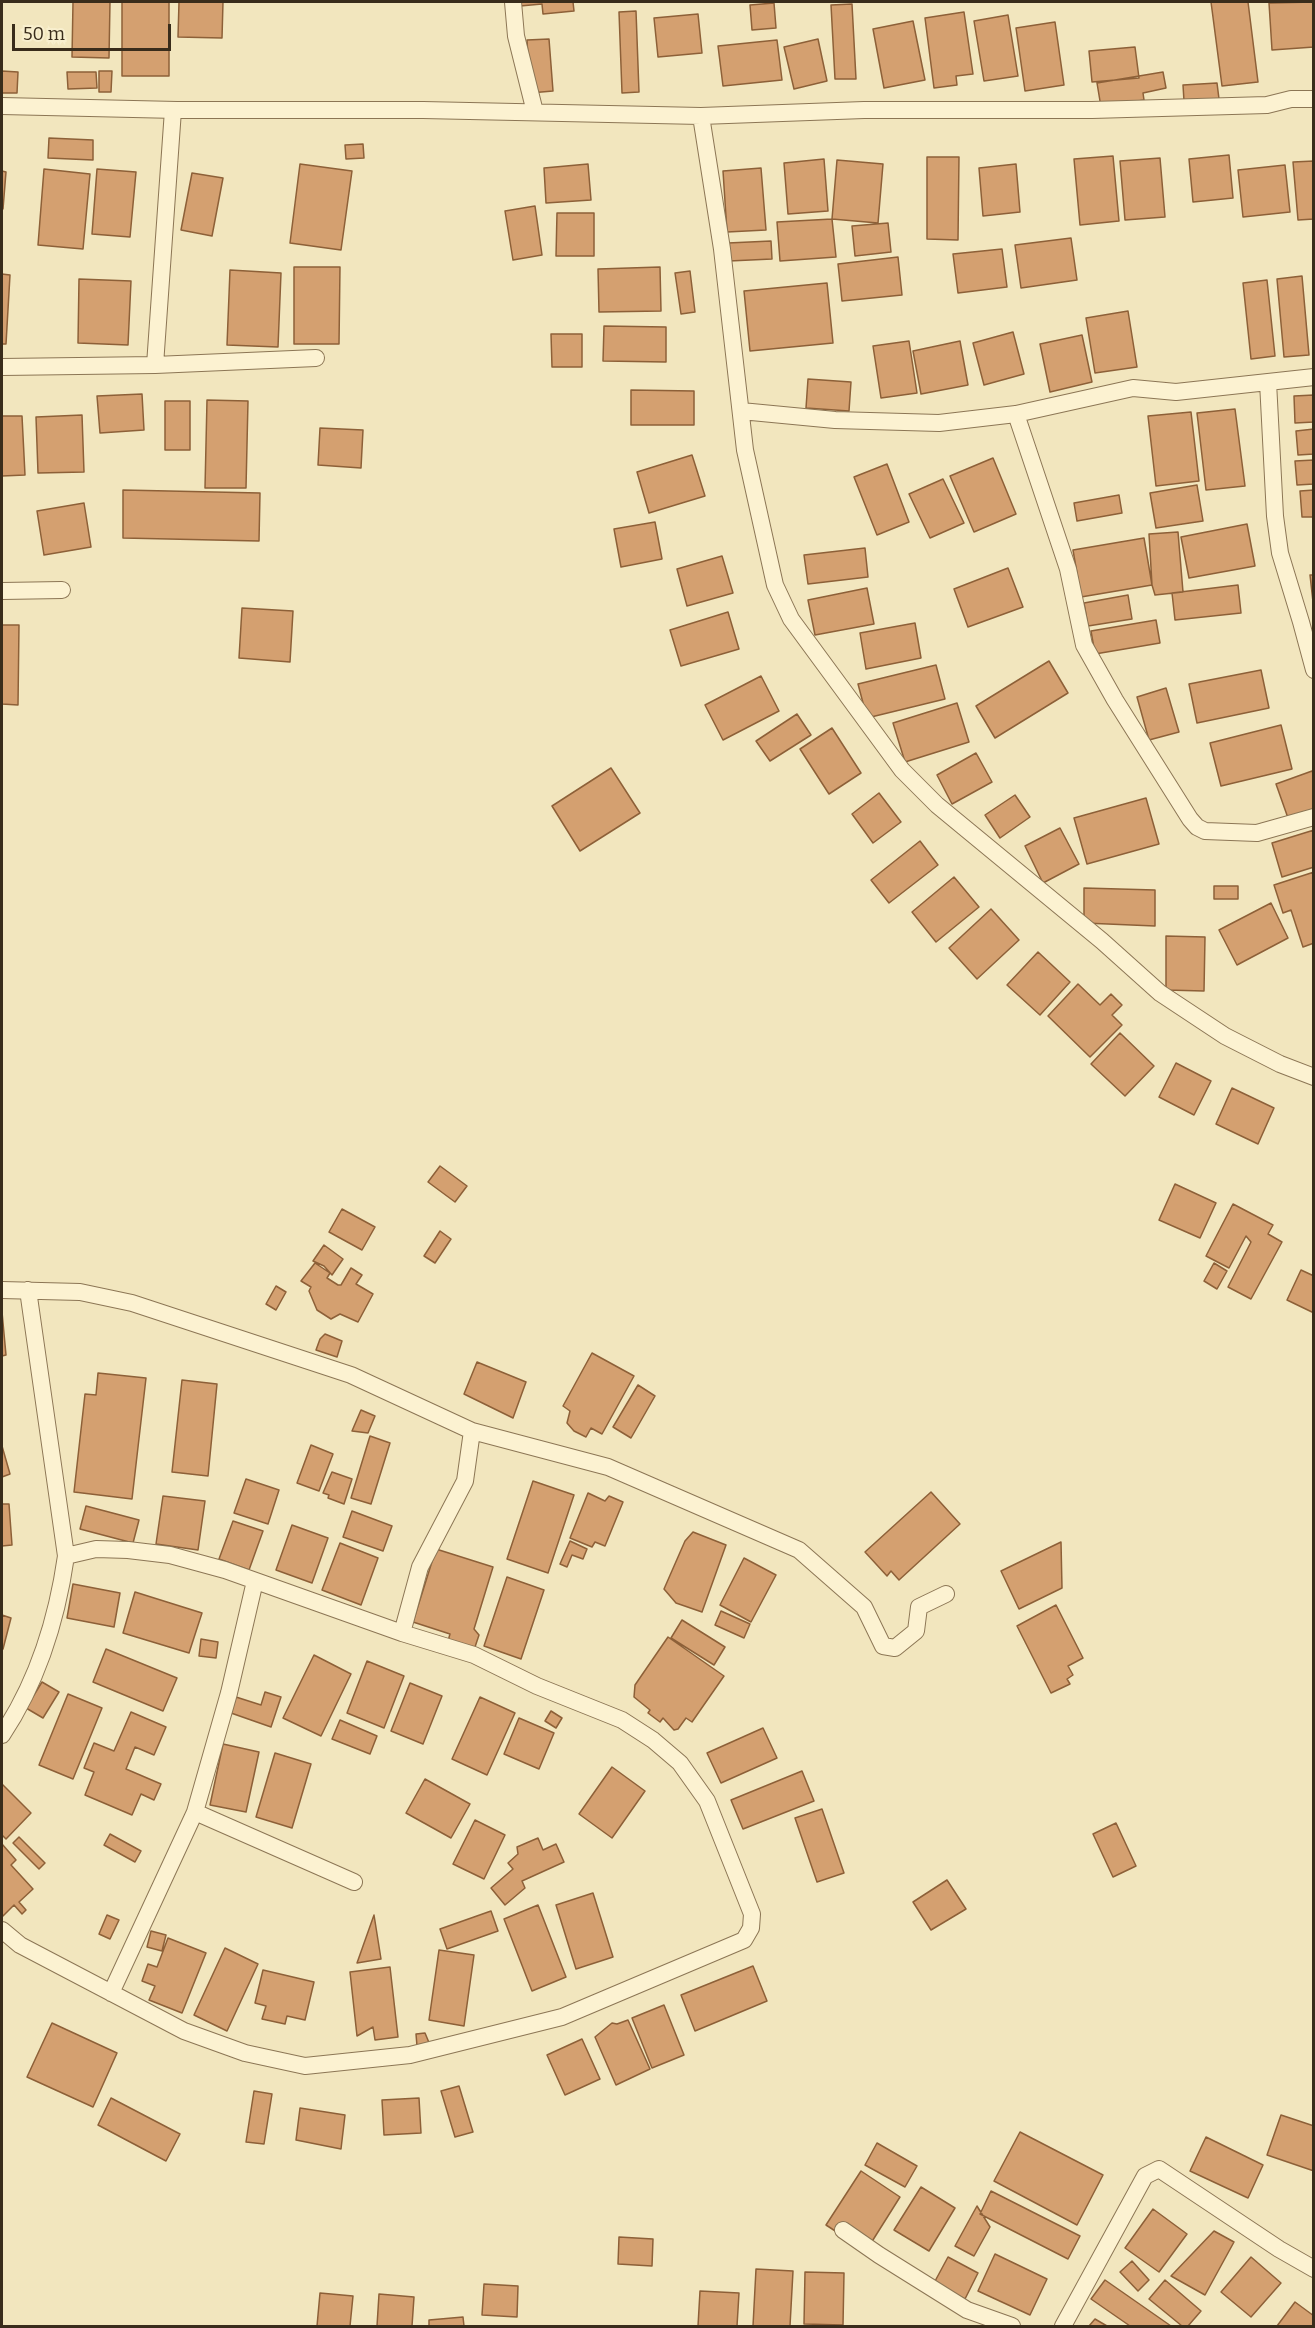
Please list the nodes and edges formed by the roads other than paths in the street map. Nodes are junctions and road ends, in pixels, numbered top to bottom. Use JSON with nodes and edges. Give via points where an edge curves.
{"nodes":[{"id":1,"x":513,"y":2,"type":"edge"},
{"id":2,"x":1314,"y":99,"type":"edge"},
{"id":3,"x":2,"y":106,"type":"edge"},
{"id":4,"x":173,"y":110,"type":"junction"},
{"id":5,"x":535,"y":112,"type":"junction"},
{"id":6,"x":701,"y":116,"type":"junction"},
{"id":7,"x":316,"y":358,"type":"dead end"},
{"id":8,"x":155,"y":365,"type":"junction"},
{"id":9,"x":2,"y":367,"type":"edge"},
{"id":10,"x":1314,"y":377,"type":"edge"},
{"id":11,"x":1268,"y":382,"type":"junction"},
{"id":12,"x":741,"y":411,"type":"junction"},
{"id":13,"x":1016,"y":414,"type":"junction"},
{"id":14,"x":62,"y":590,"type":"dead end"},
{"id":15,"x":2,"y":591,"type":"edge"},
{"id":16,"x":1314,"y":670,"type":"edge"},
{"id":17,"x":1314,"y":816,"type":"edge"},
{"id":18,"x":1314,"y":1077,"type":"edge"},
{"id":19,"x":2,"y":1290,"type":"edge"},
{"id":20,"x":27,"y":1290,"type":"junction"},
{"id":21,"x":472,"y":1431,"type":"junction"},
{"id":22,"x":66,"y":1556,"type":"junction"},
{"id":23,"x":255,"y":1581,"type":"junction"},
{"id":24,"x":946,"y":1594,"type":"dead end"},
{"id":25,"x":402,"y":1633,"type":"junction"},
{"id":26,"x":2,"y":1735,"type":"edge"},
{"id":27,"x":195,"y":1812,"type":"junction"},
{"id":28,"x":354,"y":1882,"type":"dead end"},
{"id":29,"x":2,"y":1930,"type":"edge"},
{"id":30,"x":111,"y":1993,"type":"junction"},
{"id":31,"x":843,"y":2230,"type":"dead end"},
{"id":32,"x":1314,"y":2269,"type":"edge"},
{"id":33,"x":1012,"y":2326,"type":"edge"},
{"id":34,"x":1064,"y":2326,"type":"edge"}],
"edges":[{"from":1,"to":5,"type":"street","via":[[518,46]]},
{"from":2,"to":6,"type":"street","via":[[1267,105]]},
{"from":3,"to":4,"type":"street"},
{"from":4,"to":5,"type":"street"},
{"from":4,"to":8,"type":"street"},
{"from":5,"to":6,"type":"street"},
{"from":6,"to":12,"type":"street"},
{"from":7,"to":8,"type":"street"},
{"from":8,"to":9,"type":"street"},
{"from":10,"to":11,"type":"street"},
{"from":11,"to":13,"type":"street","via":[[1176,392],[1133,388]]},
{"from":11,"to":16,"type":"street","via":[[1280,553]]},
{"from":12,"to":13,"type":"street","via":[[835,420],[939,423]]},
{"from":12,"to":18,"type":"street","via":[[745,450],[775,585],[809,646],[902,770],[937,805],[1160,993],[1225,1036]]},
{"from":13,"to":17,"type":"street","via":[[1068,569],[1084,645],[1190,819],[1205,831],[1257,833]]},
{"from":14,"to":15,"type":"street"},
{"from":19,"to":20,"type":"street"},
{"from":20,"to":21,"type":"street","via":[[81,1292],[132,1304],[351,1375]]},
{"from":20,"to":22,"type":"street"},
{"from":21,"to":24,"type":"street","via":[[608,1467],[799,1550],[864,1607],[883,1646],[895,1648],[916,1631],[919,1607]]},
{"from":21,"to":25,"type":"street","via":[[465,1481],[420,1567]]},
{"from":22,"to":23,"type":"street","via":[[96,1549],[170,1555]]},
{"from":22,"to":26,"type":"street","via":[[60,1598],[47,1643],[20,1708]]},
{"from":23,"to":25,"type":"street"},
{"from":23,"to":27,"type":"street"},
{"from":25,"to":30,"type":"street","via":[[474,1655],[537,1686],[622,1720],[680,1763],[707,1802],[752,1914],[751,1928],[744,1940],[562,2017],[410,2055],[305,2066],[245,2053],[184,2031]]},
{"from":27,"to":28,"type":"street"},
{"from":27,"to":30,"type":"street"},
{"from":29,"to":30,"type":"street","via":[[20,1945]]},
{"from":31,"to":33,"type":"street","via":[[967,2310]]},
{"from":32,"to":34,"type":"street","via":[[1159,2169],[1145,2176]]}]}
